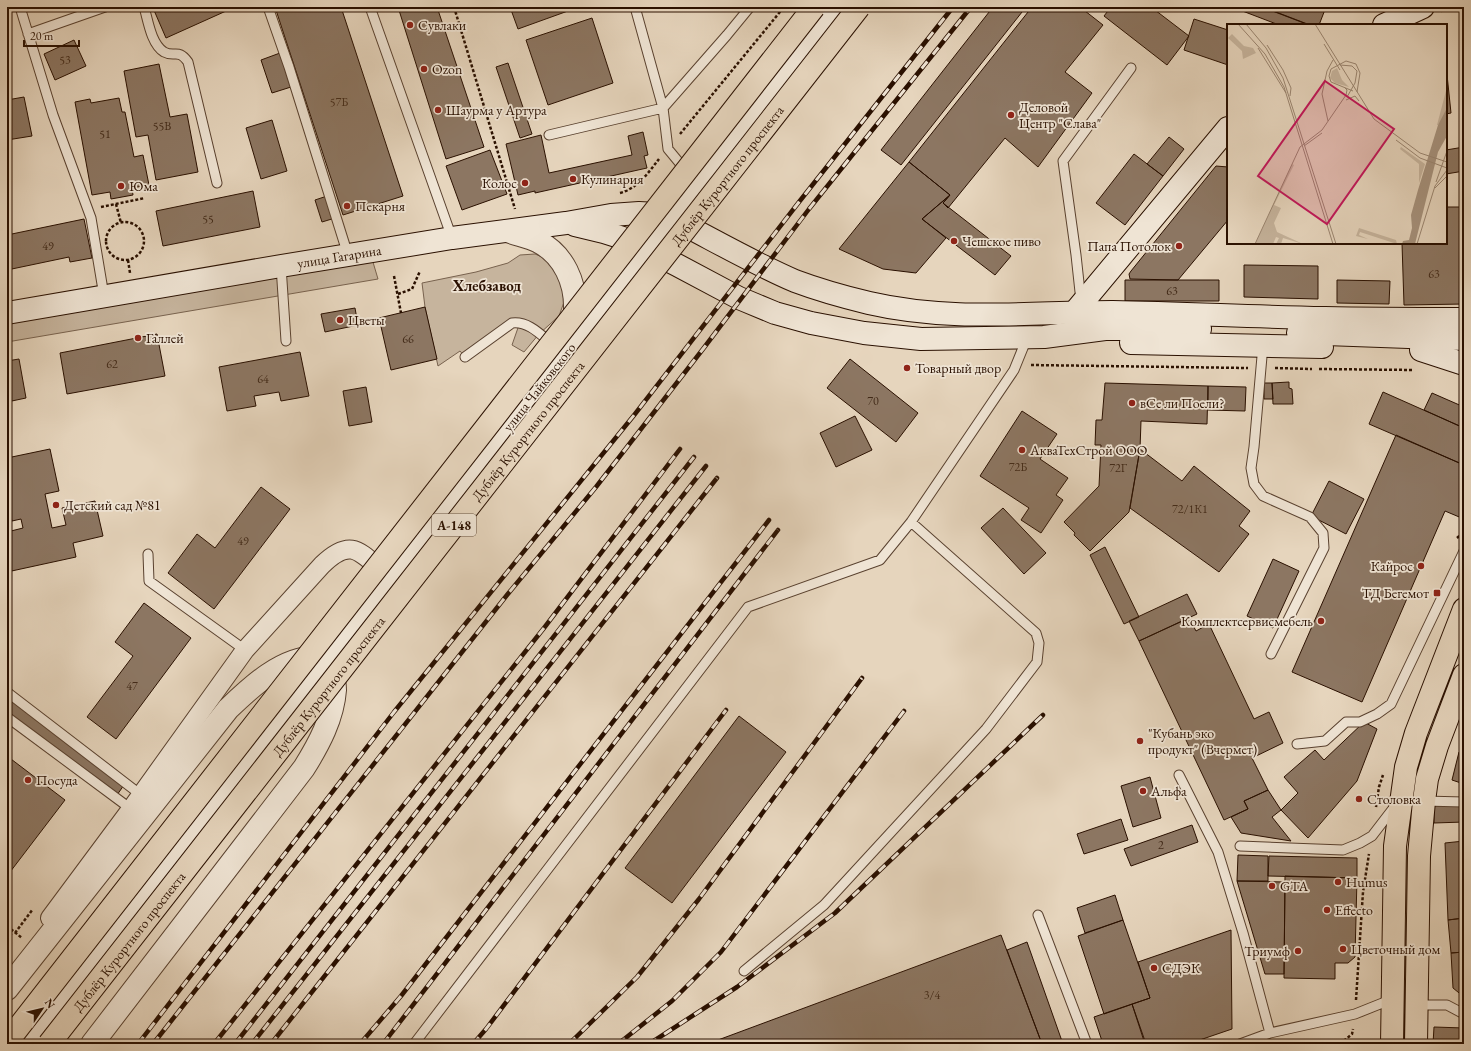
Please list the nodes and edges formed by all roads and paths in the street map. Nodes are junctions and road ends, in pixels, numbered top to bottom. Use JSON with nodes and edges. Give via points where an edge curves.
{"nodes":[{"id":1,"x":20,"y":7,"type":"edge"},
{"id":2,"x":105,"y":7,"type":"edge"},
{"id":3,"x":144,"y":7,"type":"edge"},
{"id":4,"x":268,"y":7,"type":"edge"},
{"id":5,"x":370,"y":7,"type":"edge"},
{"id":6,"x":454,"y":7,"type":"edge"},
{"id":7,"x":635,"y":7,"type":"edge"},
{"id":8,"x":750,"y":7,"type":"edge"},
{"id":9,"x":814,"y":7,"type":"edge"},
{"id":10,"x":840,"y":7,"type":"edge"},
{"id":11,"x":859,"y":7,"type":"edge"},
{"id":12,"x":1422,"y":7,"type":"edge"},
{"id":13,"x":1386,"y":24,"type":"edge"},
{"id":14,"x":28,"y":34,"type":"junction"},
{"id":15,"x":1131,"y":68,"type":"dead end"},
{"id":16,"x":663,"y":108,"type":"junction"},
{"id":17,"x":1227,"y":129,"type":"edge"},
{"id":18,"x":549,"y":135,"type":"dead end"},
{"id":19,"x":217,"y":183,"type":"dead end"},
{"id":20,"x":698,"y":185,"type":"junction"},
{"id":21,"x":145,"y":198,"type":"dead end"},
{"id":22,"x":116,"y":204,"type":"junction"},
{"id":23,"x":88,"y":210,"type":"junction"},
{"id":24,"x":671,"y":218,"type":"junction"},
{"id":25,"x":121,"y":223,"type":"junction"},
{"id":26,"x":566,"y":223,"type":"junction"},
{"id":27,"x":514,"y":230,"type":"junction"},
{"id":28,"x":452,"y":238,"type":"junction"},
{"id":29,"x":647,"y":249,"type":"junction"},
{"id":30,"x":348,"y":255,"type":"junction"},
{"id":31,"x":128,"y":260,"type":"junction"},
{"id":32,"x":281,"y":266,"type":"junction"},
{"id":33,"x":420,"y":272,"type":"dead end"},
{"id":34,"x":130,"y":275,"type":"dead end"},
{"id":35,"x":394,"y":276,"type":"dead end"},
{"id":36,"x":398,"y":294,"type":"junction"},
{"id":37,"x":104,"y":296,"type":"junction"},
{"id":38,"x":1080,"y":306,"type":"junction"},
{"id":39,"x":7,"y":313,"type":"edge"},
{"id":40,"x":402,"y":313,"type":"dead end"},
{"id":41,"x":1464,"y":319,"type":"edge"},
{"id":42,"x":1036,"y":337,"type":"junction"},
{"id":43,"x":1464,"y":339,"type":"edge"},
{"id":44,"x":286,"y":341,"type":"dead end"},
{"id":45,"x":1263,"y":346,"type":"junction"},
{"id":46,"x":567,"y":350,"type":"junction"},
{"id":47,"x":1421,"y":350,"type":"junction"},
{"id":48,"x":1464,"y":351,"type":"edge"},
{"id":49,"x":465,"y":357,"type":"dead end"},
{"id":50,"x":1464,"y":364,"type":"edge"},
{"id":51,"x":911,"y":522,"type":"junction"},
{"id":52,"x":1464,"y":551,"type":"edge"},
{"id":53,"x":148,"y":554,"type":"dead end"},
{"id":54,"x":391,"y":580,"type":"junction"},
{"id":55,"x":1464,"y":609,"type":"edge"},
{"id":56,"x":245,"y":650,"type":"junction"},
{"id":57,"x":334,"y":652,"type":"junction"},
{"id":58,"x":1272,"y":654,"type":"dead end"},
{"id":59,"x":1464,"y":675,"type":"edge"},
{"id":60,"x":7,"y":692,"type":"edge"},
{"id":61,"x":7,"y":717,"type":"edge"},
{"id":62,"x":1297,"y":744,"type":"dead end"},
{"id":63,"x":1179,"y":775,"type":"dead end"},
{"id":64,"x":1402,"y":794,"type":"junction"},
{"id":65,"x":1424,"y":801,"type":"junction"},
{"id":66,"x":136,"y":802,"type":"junction"},
{"id":67,"x":1464,"y":802,"type":"edge"},
{"id":68,"x":1240,"y":846,"type":"dead end"},
{"id":69,"x":1038,"y":915,"type":"dead end"},
{"id":70,"x":7,"y":926,"type":"edge"},
{"id":71,"x":30,"y":944,"type":"joint"},
{"id":72,"x":744,"y":971,"type":"dead end"},
{"id":73,"x":7,"y":989,"type":"edge"},
{"id":74,"x":1393,"y":997,"type":"junction"},
{"id":75,"x":1417,"y":1005,"type":"junction"},
{"id":76,"x":1464,"y":1014,"type":"edge"},
{"id":77,"x":1270,"y":1032,"type":"junction"},
{"id":78,"x":7,"y":1042,"type":"edge"},
{"id":79,"x":1391,"y":1042,"type":"edge"},
{"id":80,"x":25,"y":1044,"type":"edge"},
{"id":81,"x":49,"y":1044,"type":"edge"},
{"id":82,"x":92,"y":1044,"type":"edge"},
{"id":83,"x":414,"y":1044,"type":"edge"},
{"id":84,"x":1086,"y":1044,"type":"edge"},
{"id":85,"x":1240,"y":1044,"type":"edge"},
{"id":86,"x":1416,"y":1044,"type":"edge"}],
"edges":[{"from":1,"to":14,"type":"lane"},
{"from":2,"to":14,"type":"lane"},
{"from":3,"to":19,"type":"lane","via":[[157,46],[163,52],[178,53],[188,62]]},
{"from":4,"to":30,"type":"lane","via":[[290,67]]},
{"from":5,"to":28,"type":"lane"},
{"from":6,"to":27,"type":"path"},
{"from":7,"to":16,"type":"lane"},
{"from":8,"to":16,"type":"lane"},
{"from":9,"to":78,"type":"main road","number":"А-148","bridge":true},
{"from":10,"to":20,"type":"main road","name":"улица Чайковского"},
{"from":11,"to":81,"type":"main road","name":"Дублёр Курортного проспекта","number":"А-148","bridge":true},
{"from":12,"to":13,"type":"main road"},
{"from":14,"to":23,"type":"lane","via":[[53,115]]},
{"from":15,"to":38,"type":"lane","via":[[1063,161]]},
{"from":16,"to":18,"type":"lane"},
{"from":16,"to":20,"type":"lane","via":[[668,149]]},
{"from":17,"to":38,"type":"main road"},
{"from":20,"to":24,"type":"main road","name":"улица Чайковского"},
{"from":21,"to":22,"type":"path"},
{"from":22,"to":23,"type":"path"},
{"from":22,"to":25,"type":"path"},
{"from":23,"to":37,"type":"lane"},
{"from":24,"to":26,"type":"main road","name":"улица Гагарина","via":[[639,213]]},
{"from":24,"to":29,"type":"main road","name":"улица Чайковского"},
{"from":24,"to":38,"type":"main road","name":"улица Гагарина","via":[[796,281],[871,304],[939,314],[1014,315]]},
{"from":25,"to":31,"type":"path","via":[[110,230],[107,245],[113,256]]},
{"from":25,"to":31,"type":"path","via":[[135,225],[144,239],[140,252]]},
{"from":26,"to":27,"type":"main road","name":"улица Гагарина"},
{"from":26,"to":29,"type":"main road","via":[[626,239]]},
{"from":27,"to":28,"type":"main road","name":"улица Гагарина"},
{"from":27,"to":46,"type":"main road","via":[[552,251],[564,266],[572,284],[575,310]]},
{"from":28,"to":30,"type":"main road","name":"улица Гагарина"},
{"from":29,"to":42,"type":"main road","via":[[739,298],[776,313],[811,323],[864,333],[921,339]]},
{"from":29,"to":46,"type":"main road","name":"улица Чайковского"},
{"from":30,"to":32,"type":"main road","name":"улица Гагарина"},
{"from":31,"to":34,"type":"path"},
{"from":32,"to":37,"type":"main road","name":"улица Гагарина"},
{"from":32,"to":44,"type":"lane"},
{"from":33,"to":36,"type":"path","via":[[412,289]]},
{"from":35,"to":36,"type":"path"},
{"from":36,"to":40,"type":"path"},
{"from":37,"to":39,"type":"main road","name":"улица Гагарина"},
{"from":38,"to":41,"type":"main road","name":"улица Гагарина","via":[[1094,312]]},
{"from":42,"to":43,"type":"main road","via":[[1104,329],[1183,328]]},
{"from":42,"to":45,"type":"main road","via":[[1106,342]]},
{"from":42,"to":51,"type":"lane"},
{"from":45,"to":47,"type":"main road"},
{"from":45,"to":58,"type":"lane","via":[[1251,468],[1254,484],[1263,496],[1310,517],[1323,533],[1324,548]]},
{"from":46,"to":49,"type":"lane","via":[[520,322],[512,323]]},
{"from":46,"to":54,"type":"main road","name":"улица Чайковского"},
{"from":47,"to":48,"type":"main road"},
{"from":47,"to":50,"type":"main road"},
{"from":51,"to":72,"type":"lane","via":[[1036,633],[1039,643],[1037,662],[986,729],[824,905]]},
{"from":51,"to":83,"type":"lane","via":[[880,560],[748,607]]},
{"from":52,"to":62,"type":"lane","via":[[1391,704],[1360,722],[1346,722],[1325,741]]},
{"from":53,"to":56,"type":"lane","via":[[149,581]]},
{"from":54,"to":56,"type":"street","via":[[358,551],[350,548],[341,550],[322,565]]},
{"from":54,"to":57,"type":"main road","name":"улица Чайковского"},
{"from":55,"to":64,"type":"main road","via":[[1416,733],[1406,767]]},
{"from":56,"to":66,"type":"street"},
{"from":57,"to":73,"type":"main road","via":[[284,666],[244,693],[228,709]]},
{"from":57,"to":80,"type":"main road","name":"улица Чайковского"},
{"from":57,"to":82,"type":"main road","via":[[330,666],[335,690],[330,716],[300,774]]},
{"from":59,"to":65,"type":"main road","via":[[1437,746]]},
{"from":60,"to":66,"type":"lane"},
{"from":61,"to":66,"type":"lane"},
{"from":63,"to":77,"type":"lane","via":[[1218,852]]},
{"from":64,"to":68,"type":"lane","via":[[1372,836],[1343,850]]},
{"from":64,"to":74,"type":"main road","via":[[1395,846]]},
{"from":65,"to":67,"type":"lane"},
{"from":65,"to":75,"type":"main road","via":[[1419,856]]},
{"from":66,"to":71,"type":"street"},
{"from":69,"to":84,"type":"lane"},
{"from":70,"to":71,"type":"path"},
{"from":74,"to":77,"type":"lane","via":[[1355,1014]]},
{"from":74,"to":79,"type":"main road"},
{"from":75,"to":76,"type":"lane","via":[[1447,1005]]},
{"from":75,"to":86,"type":"main road"},
{"from":77,"to":85,"type":"lane"}]}
